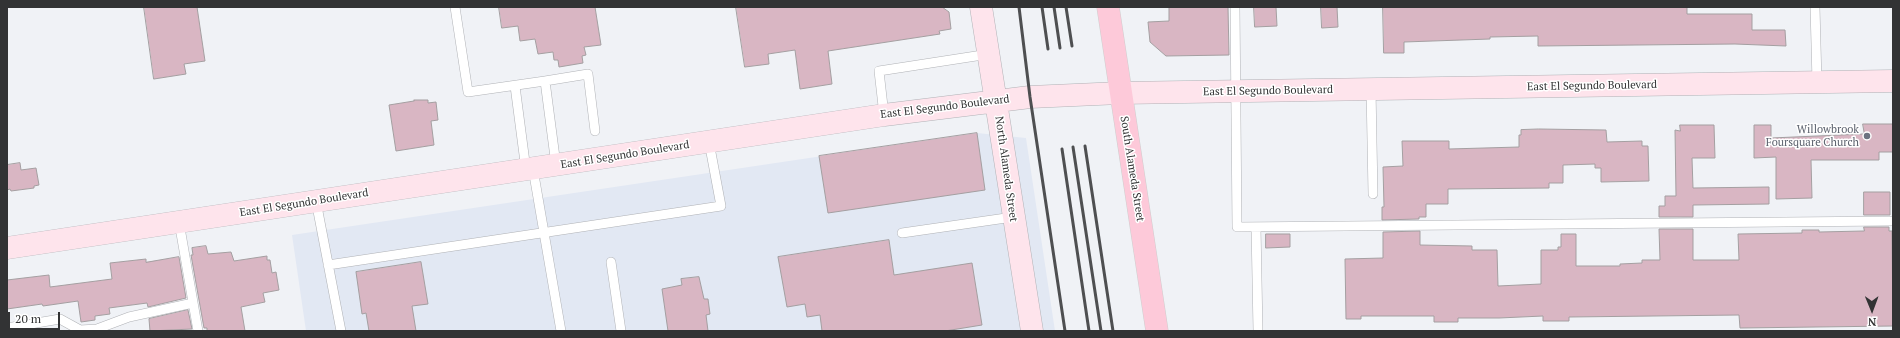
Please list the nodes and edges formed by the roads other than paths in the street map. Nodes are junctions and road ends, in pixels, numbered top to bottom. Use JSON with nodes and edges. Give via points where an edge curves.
{"nodes":[{"id":1,"x":456,"y":7,"type":"edge"},
{"id":2,"x":982,"y":7,"type":"edge"},
{"id":3,"x":1108,"y":7,"type":"edge"},
{"id":4,"x":1235,"y":7,"type":"edge"},
{"id":5,"x":1815,"y":7,"type":"edge"},
{"id":6,"x":989,"y":54,"type":"junction"},
{"id":7,"x":1893,"y":81,"type":"edge"},
{"id":8,"x":544,"y":82,"type":"junction"},
{"id":9,"x":1817,"y":82,"type":"junction"},
{"id":10,"x":515,"y":86,"type":"junction"},
{"id":11,"x":1371,"y":89,"type":"junction"},
{"id":12,"x":1235,"y":92,"type":"junction"},
{"id":13,"x":1120,"y":93,"type":"junction"},
{"id":14,"x":996,"y":100,"type":"junction"},
{"id":15,"x":884,"y":115,"type":"junction"},
{"id":16,"x":595,"y":131,"type":"dead end"},
{"id":17,"x":709,"y":142,"type":"junction"},
{"id":18,"x":556,"y":165,"type":"junction"},
{"id":19,"x":530,"y":169,"type":"junction"},
{"id":20,"x":1373,"y":194,"type":"dead end"},
{"id":21,"x":316,"y":201,"type":"junction"},
{"id":22,"x":1013,"y":216,"type":"junction"},
{"id":23,"x":1893,"y":221,"type":"edge"},
{"id":24,"x":179,"y":222,"type":"junction"},
{"id":25,"x":1256,"y":227,"type":"junction"},
{"id":26,"x":545,"y":232,"type":"junction"},
{"id":27,"x":902,"y":233,"type":"dead end"},
{"id":28,"x":7,"y":248,"type":"edge"},
{"id":29,"x":611,"y":262,"type":"dead end"},
{"id":30,"x":328,"y":265,"type":"junction"},
{"id":31,"x":193,"y":303,"type":"junction"},
{"id":32,"x":7,"y":328,"type":"edge"},
{"id":33,"x":198,"y":331,"type":"edge"},
{"id":34,"x":340,"y":331,"type":"edge"},
{"id":35,"x":561,"y":331,"type":"edge"},
{"id":36,"x":621,"y":331,"type":"edge"},
{"id":37,"x":1032,"y":331,"type":"edge"},
{"id":38,"x":1157,"y":331,"type":"edge"},
{"id":39,"x":1258,"y":331,"type":"edge"}],
"edges":[{"from":1,"to":10,"type":"lane","via":[[468,92]]},
{"from":2,"to":6,"type":"street","name":"North Alameda Street"},
{"from":3,"to":13,"type":"main road","name":"South Alameda Street"},
{"from":4,"to":12,"type":"lane"},
{"from":5,"to":9,"type":"lane"},
{"from":6,"to":14,"type":"street","name":"North Alameda Street"},
{"from":6,"to":15,"type":"lane","via":[[879,71]]},
{"from":7,"to":9,"type":"street","name":"East El Segundo Boulevard"},
{"from":8,"to":10,"type":"lane"},
{"from":8,"to":16,"type":"lane","via":[[588,74]]},
{"from":8,"to":18,"type":"lane"},
{"from":9,"to":11,"type":"street","name":"East El Segundo Boulevard"},
{"from":10,"to":19,"type":"lane"},
{"from":11,"to":12,"type":"street","name":"East El Segundo Boulevard"},
{"from":11,"to":20,"type":"lane"},
{"from":12,"to":13,"type":"street","name":"East El Segundo Boulevard"},
{"from":12,"to":25,"type":"lane","via":[[1237,227]]},
{"from":13,"to":14,"type":"street","name":"East El Segundo Boulevard"},
{"from":13,"to":38,"type":"main road","name":"South Alameda Street"},
{"from":14,"to":15,"type":"street","name":"East El Segundo Boulevard"},
{"from":14,"to":22,"type":"street","name":"North Alameda Street"},
{"from":15,"to":17,"type":"street","name":"East El Segundo Boulevard"},
{"from":17,"to":18,"type":"street","name":"East El Segundo Boulevard"},
{"from":17,"to":26,"type":"lane","via":[[721,206]]},
{"from":18,"to":19,"type":"street","name":"East El Segundo Boulevard"},
{"from":19,"to":21,"type":"street","name":"East El Segundo Boulevard"},
{"from":19,"to":26,"type":"lane"},
{"from":21,"to":24,"type":"street","name":"East El Segundo Boulevard"},
{"from":21,"to":30,"type":"lane"},
{"from":22,"to":27,"type":"lane"},
{"from":22,"to":37,"type":"street","name":"North Alameda Street"},
{"from":23,"to":25,"type":"lane"},
{"from":24,"to":28,"type":"street","name":"East El Segundo Boulevard"},
{"from":24,"to":31,"type":"lane"},
{"from":25,"to":39,"type":"lane"},
{"from":26,"to":30,"type":"lane"},
{"from":26,"to":35,"type":"lane"},
{"from":29,"to":36,"type":"lane"},
{"from":30,"to":34,"type":"lane"},
{"from":31,"to":32,"type":"lane","via":[[129,317],[97,329],[80,330],[60,320]]},
{"from":31,"to":33,"type":"lane"}]}
